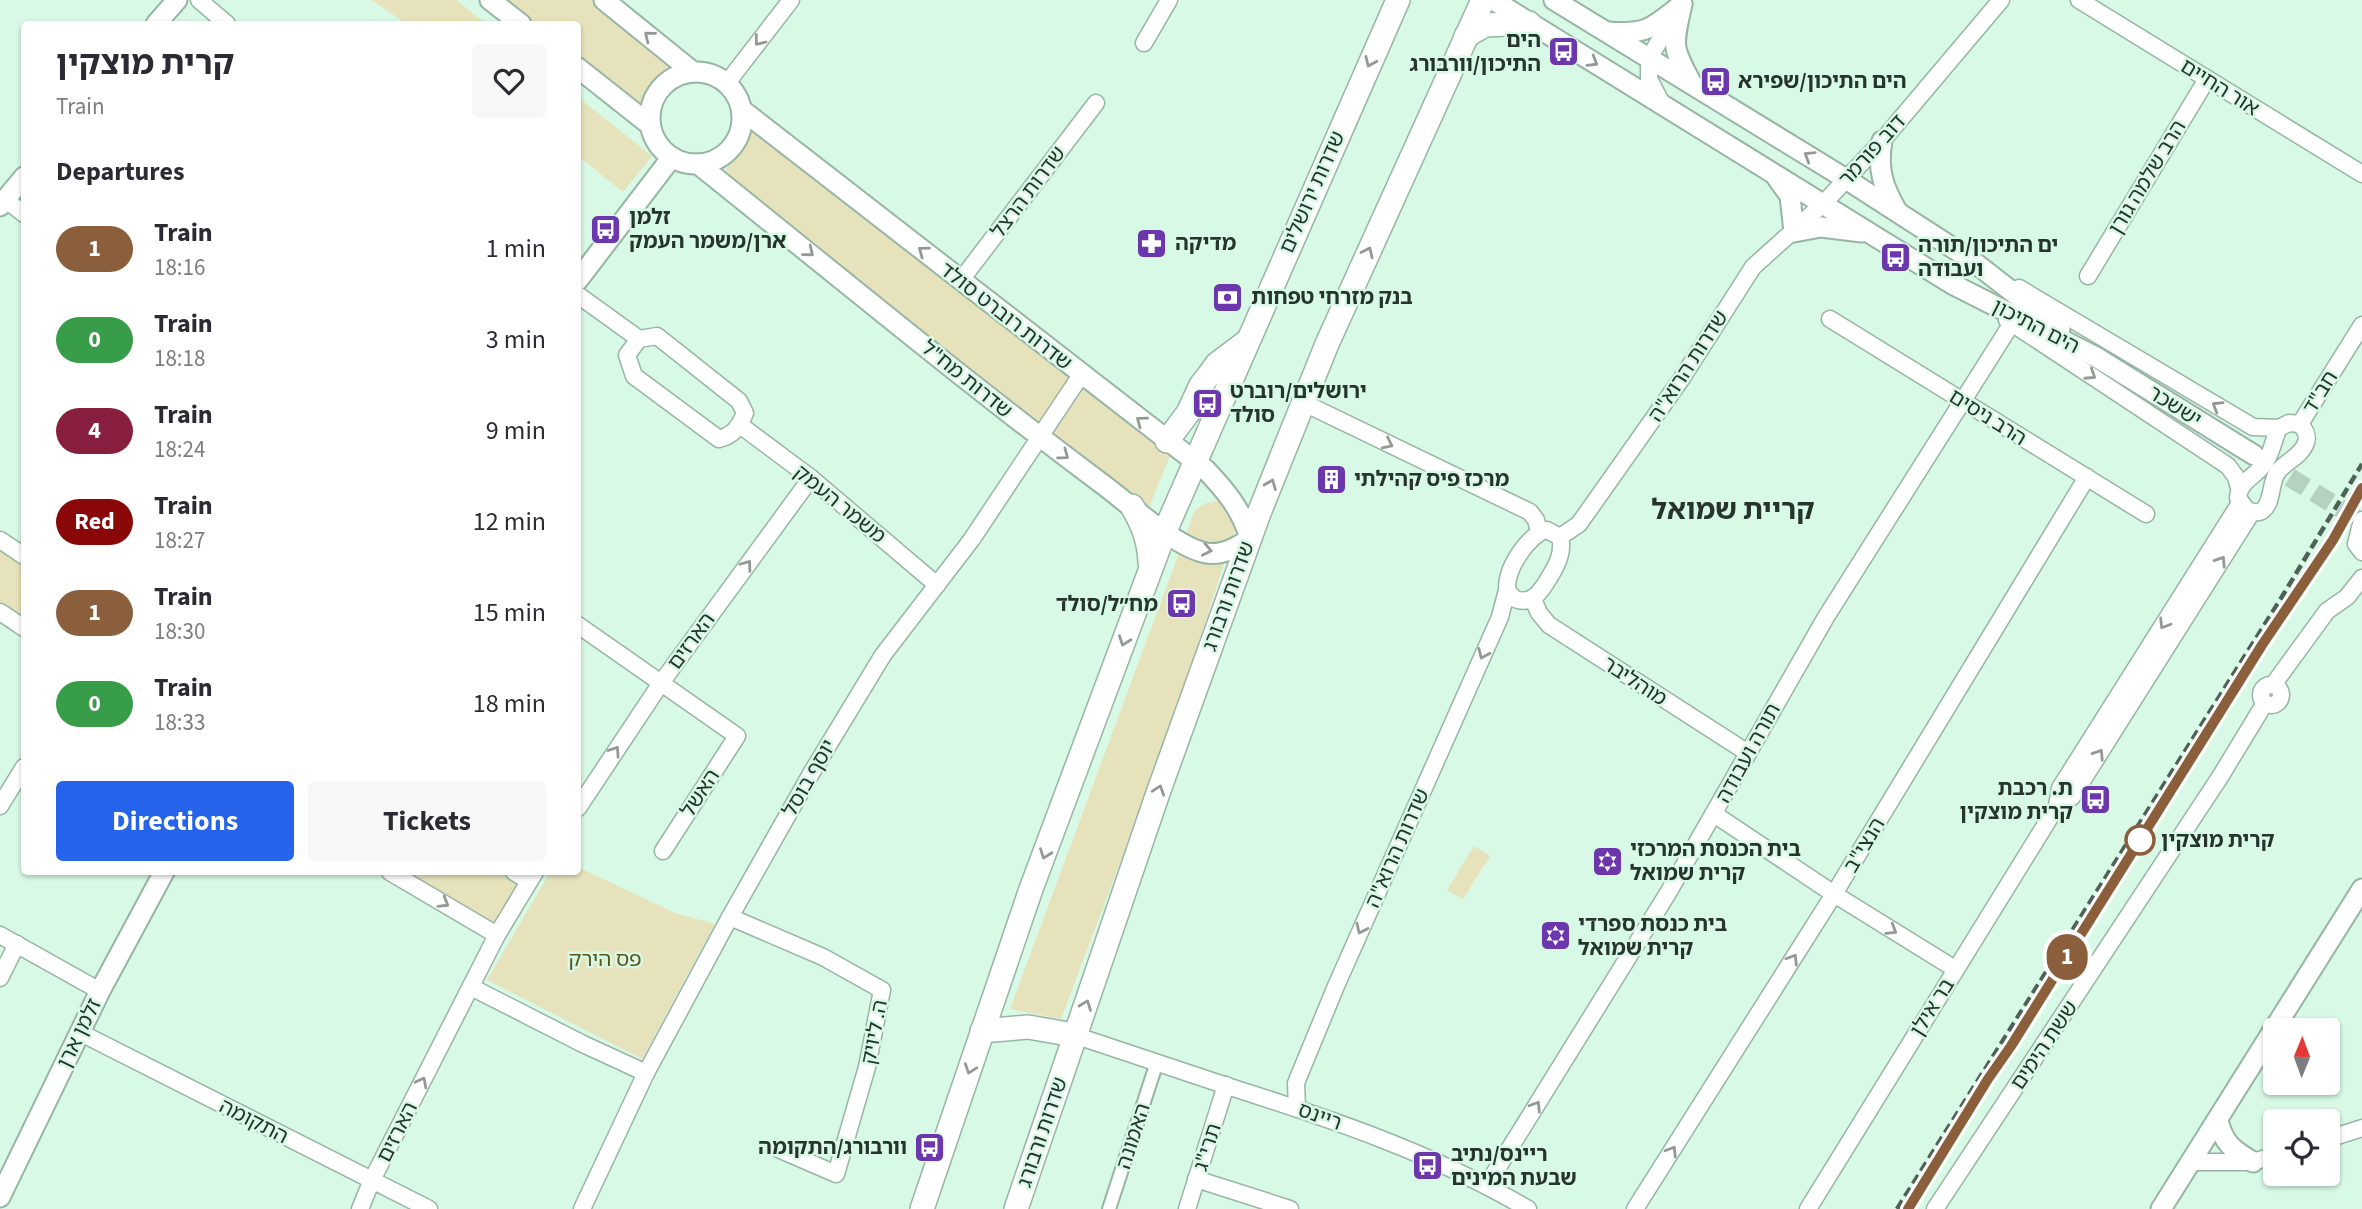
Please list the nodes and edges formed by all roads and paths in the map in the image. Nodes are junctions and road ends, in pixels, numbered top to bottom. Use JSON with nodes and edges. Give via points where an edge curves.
{"nodes":[{"id":1,"x":177,"y":0,"type":"edge"},
{"id":2,"x":199,"y":0,"type":"edge"},
{"id":3,"x":490,"y":0,"type":"edge"},
{"id":4,"x":604,"y":0,"type":"edge"},
{"id":5,"x":791,"y":0,"type":"edge"},
{"id":6,"x":1169,"y":0,"type":"edge"},
{"id":7,"x":1398,"y":0,"type":"edge"},
{"id":8,"x":1483,"y":0,"type":"edge"},
{"id":9,"x":1493,"y":0,"type":"edge"},
{"id":10,"x":1554,"y":0,"type":"edge"},
{"id":11,"x":2001,"y":0,"type":"edge"},
{"id":12,"x":2079,"y":0,"type":"edge"},
{"id":13,"x":1683,"y":2,"type":"edge"},
{"id":14,"x":159,"y":21,"type":"edge"},
{"id":15,"x":224,"y":21,"type":"edge"},
{"id":16,"x":517,"y":21,"type":"edge"},
{"id":17,"x":1529,"y":23,"type":"junction"},
{"id":18,"x":1606,"y":32,"type":"junction"},
{"id":19,"x":1466,"y":36,"type":"junction"},
{"id":20,"x":1144,"y":43,"type":"dead end"},
{"id":21,"x":1649,"y":58,"type":"junction"},
{"id":22,"x":581,"y":70,"type":"edge"},
{"id":23,"x":693,"y":72,"type":"junction"},
{"id":24,"x":2207,"y":79,"type":"junction"},
{"id":25,"x":727,"y":83,"type":"junction"},
{"id":26,"x":1693,"y":85,"type":"junction"},
{"id":27,"x":1096,"y":103,"type":"dead end"},
{"id":28,"x":1662,"y":104,"type":"junction"},
{"id":29,"x":742,"y":110,"type":"junction"},
{"id":30,"x":650,"y":125,"type":"junction"},
{"id":31,"x":1882,"y":141,"type":"junction"},
{"id":32,"x":672,"y":157,"type":"junction"},
{"id":33,"x":698,"y":164,"type":"junction"},
{"id":34,"x":1765,"y":167,"type":"junction"},
{"id":35,"x":2362,"y":174,"type":"edge"},
{"id":36,"x":1846,"y":179,"type":"junction"},
{"id":37,"x":21,"y":181,"type":"edge"},
{"id":38,"x":3,"y":203,"type":"edge"},
{"id":39,"x":1824,"y":203,"type":"junction"},
{"id":40,"x":21,"y":212,"type":"edge"},
{"id":41,"x":1897,"y":212,"type":"junction"},
{"id":42,"x":1794,"y":232,"type":"junction"},
{"id":43,"x":1885,"y":242,"type":"junction"},
{"id":44,"x":1970,"y":259,"type":"junction"},
{"id":45,"x":2088,"y":276,"type":"dead end"},
{"id":46,"x":581,"y":277,"type":"edge"},
{"id":47,"x":961,"y":281,"type":"junction"},
{"id":48,"x":1952,"y":284,"type":"junction"},
{"id":49,"x":581,"y":297,"type":"edge"},
{"id":50,"x":1830,"y":319,"type":"dead end"},
{"id":51,"x":2012,"y":323,"type":"junction"},
{"id":52,"x":2362,"y":325,"type":"edge"},
{"id":53,"x":639,"y":339,"type":"junction"},
{"id":54,"x":1248,"y":341,"type":"junction"},
{"id":55,"x":2096,"y":357,"type":"junction"},
{"id":56,"x":1081,"y":375,"type":"junction"},
{"id":57,"x":1963,"y":401,"type":"junction"},
{"id":58,"x":1304,"y":403,"type":"junction"},
{"id":59,"x":2300,"y":424,"type":"junction"},
{"id":60,"x":740,"y":425,"type":"junction"},
{"id":61,"x":2279,"y":428,"type":"junction"},
{"id":62,"x":1041,"y":438,"type":"junction"},
{"id":63,"x":1167,"y":441,"type":"junction"},
{"id":64,"x":2254,"y":455,"type":"tunnel mouth"},
{"id":65,"x":1195,"y":463,"type":"junction"},
{"id":66,"x":2087,"y":477,"type":"junction"},
{"id":67,"x":811,"y":478,"type":"junction"},
{"id":68,"x":2244,"y":501,"type":"junction"},
{"id":69,"x":1132,"y":506,"type":"junction"},
{"id":70,"x":2146,"y":514,"type":"dead end"},
{"id":71,"x":2362,"y":520,"type":"edge"},
{"id":72,"x":1165,"y":531,"type":"junction"},
{"id":73,"x":1539,"y":531,"type":"junction"},
{"id":74,"x":1560,"y":537,"type":"junction"},
{"id":75,"x":1250,"y":538,"type":"junction"},
{"id":76,"x":0,"y":540,"type":"edge"},
{"id":77,"x":2362,"y":552,"type":"edge"},
{"id":78,"x":21,"y":554,"type":"edge"},
{"id":79,"x":1151,"y":569,"type":"junction"},
{"id":80,"x":2362,"y":578,"type":"edge"},
{"id":81,"x":937,"y":585,"type":"junction"},
{"id":82,"x":1507,"y":590,"type":"junction"},
{"id":83,"x":1533,"y":599,"type":"junction"},
{"id":84,"x":0,"y":612,"type":"edge"},
{"id":85,"x":21,"y":626,"type":"edge"},
{"id":86,"x":581,"y":627,"type":"edge"},
{"id":87,"x":661,"y":683,"type":"junction"},
{"id":88,"x":1748,"y":753,"type":"junction"},
{"id":89,"x":21,"y":772,"type":"edge"},
{"id":90,"x":581,"y":803,"type":"edge"},
{"id":91,"x":0,"y":806,"type":"edge"},
{"id":92,"x":1714,"y":814,"type":"junction"},
{"id":93,"x":663,"y":851,"type":"dead end"},
{"id":94,"x":162,"y":875,"type":"edge"},
{"id":95,"x":395,"y":875,"type":"edge"},
{"id":96,"x":532,"y":876,"type":"edge"},
{"id":97,"x":2362,"y":889,"type":"edge"},
{"id":98,"x":1834,"y":894,"type":"junction"},
{"id":99,"x":730,"y":917,"type":"junction"},
{"id":100,"x":0,"y":935,"type":"edge"},
{"id":101,"x":497,"y":935,"type":"junction"},
{"id":102,"x":17,"y":944,"type":"junction"},
{"id":103,"x":1955,"y":969,"type":"junction"},
{"id":104,"x":0,"y":978,"type":"edge"},
{"id":105,"x":471,"y":986,"type":"junction"},
{"id":106,"x":100,"y":991,"type":"junction"},
{"id":107,"x":982,"y":1031,"type":"junction"},
{"id":108,"x":79,"y":1032,"type":"junction"},
{"id":109,"x":1074,"y":1035,"type":"junction"},
{"id":110,"x":1104,"y":1045,"type":"junction"},
{"id":111,"x":1066,"y":1061,"type":"junction"},
{"id":112,"x":1157,"y":1062,"type":"junction"},
{"id":113,"x":646,"y":1073,"type":"junction"},
{"id":114,"x":1226,"y":1085,"type":"junction"},
{"id":115,"x":1297,"y":1108,"type":"junction"},
{"id":116,"x":2218,"y":1121,"type":"junction"},
{"id":117,"x":2362,"y":1128,"type":"edge"},
{"id":118,"x":2340,"y":1135,"type":"edge"},
{"id":119,"x":776,"y":1148,"type":"dead end"},
{"id":120,"x":2263,"y":1159,"type":"edge"},
{"id":121,"x":2191,"y":1162,"type":"junction"},
{"id":122,"x":2253,"y":1162,"type":"junction"},
{"id":123,"x":372,"y":1180,"type":"junction"},
{"id":124,"x":1196,"y":1180,"type":"junction"},
{"id":125,"x":1487,"y":1185,"type":"junction"},
{"id":126,"x":0,"y":1197,"type":"edge"},
{"id":127,"x":360,"y":1209,"type":"edge"},
{"id":128,"x":429,"y":1209,"type":"edge"},
{"id":129,"x":582,"y":1209,"type":"edge"},
{"id":130,"x":922,"y":1209,"type":"edge"},
{"id":131,"x":1016,"y":1209,"type":"edge"},
{"id":132,"x":1109,"y":1209,"type":"edge"},
{"id":133,"x":1187,"y":1209,"type":"edge"},
{"id":134,"x":1290,"y":1209,"type":"edge"},
{"id":135,"x":1528,"y":1209,"type":"edge"},
{"id":136,"x":1635,"y":1209,"type":"edge"},
{"id":137,"x":1808,"y":1209,"type":"edge"},
{"id":138,"x":1935,"y":1209,"type":"edge"},
{"id":139,"x":2161,"y":1209,"type":"edge"}],
"edges":[{"from":1,"to":14,"type":"street"},
{"from":2,"to":15,"type":"street"},
{"from":3,"to":16,"type":"street"},
{"from":23,"to":4,"type":"street","one_way":true},
{"from":5,"to":25,"type":"street","one_way":true},
{"from":6,"to":20,"type":"street"},
{"from":7,"to":54,"type":"main road","name":"שדרות ירושלים","one_way":true},
{"from":8,"to":19,"type":"main road","name":"שדרות ורבורג"},
{"from":9,"to":17,"type":"street","name":"הים התיכון"},
{"from":10,"to":18,"type":"street","name":"הים התיכון"},
{"from":11,"to":31,"type":"street","name":"דוב פורמר"},
{"from":12,"to":24,"type":"street","name":"אור החיים"},
{"from":13,"to":18,"type":"street","via":[[1653,28],[1631,34]]},
{"from":13,"to":21,"type":"street"},
{"from":13,"to":26,"type":"street","via":[[1674,38],[1676,55]]},
{"from":17,"to":19,"type":"main road","via":[[1485,25]]},
{"from":17,"to":28,"type":"street","name":"הים התיכון","one_way":true},
{"from":18,"to":21,"type":"street","name":"הים התיכון"},
{"from":58,"to":19,"type":"main road","name":"שדרות ורבורג","one_way":true},
{"from":21,"to":26,"type":"street","name":"הים התיכון"},
{"from":21,"to":28,"type":"street","via":[[1649,79]]},
{"from":22,"to":30,"type":"street"},
{"from":23,"to":25,"type":"street","via":[[717,76]]},
{"from":23,"to":30,"type":"street","via":[[678,75],[660,89],[650,110]]},
{"from":24,"to":35,"type":"street","name":"אור החיים"},
{"from":24,"to":45,"type":"street","name":"הרב שלמה גורן"},
{"from":25,"to":29,"type":"street"},
{"from":36,"to":26,"type":"street","name":"הים התיכון","one_way":true},
{"from":27,"to":47,"type":"street","name":"שדרות הרצל"},
{"from":28,"to":34,"type":"street","name":"הים התיכון"},
{"from":29,"to":33,"type":"street","via":[[737,140],[714,160]]},
{"from":47,"to":29,"type":"street","name":"שדרות רוברט סולד","one_way":true},
{"from":30,"to":32,"type":"street","via":[[654,138]]},
{"from":31,"to":36,"type":"street","name":"דוב פורמר"},
{"from":31,"to":41,"type":"street","via":[[1881,177]]},
{"from":32,"to":33,"type":"street"},
{"from":32,"to":46,"type":"street"},
{"from":33,"to":62,"type":"street","name":"שדרות מח\"ל","one_way":true},
{"from":34,"to":39,"type":"street","name":"הים התיכון"},
{"from":34,"to":42,"type":"street","via":[[1790,196]]},
{"from":36,"to":39,"type":"street","name":"דוב פורמר"},
{"from":36,"to":41,"type":"street","name":"הים התיכון"},
{"from":37,"to":38,"type":"street"},
{"from":38,"to":40,"type":"street"},
{"from":39,"to":42,"type":"street","name":"שדרות הרוא\"ה"},
{"from":39,"to":43,"type":"street","name":"הים התיכון"},
{"from":41,"to":44,"type":"street","name":"הים התיכון"},
{"from":42,"to":43,"type":"street","via":[[1821,227],[1857,229]]},
{"from":42,"to":74,"type":"street","name":"שדרות הרוא\"ה","via":[[1753,267],[1579,524]]},
{"from":43,"to":48,"type":"street","name":"הים התיכון"},
{"from":44,"to":55,"type":"street","name":"הים התיכון"},
{"from":61,"to":44,"type":"street","one_way":true,"via":[[2253,428]]},
{"from":47,"to":56,"type":"street","name":"שדרות רוברט סולד"},
{"from":48,"to":51,"type":"street"},
{"from":48,"to":55,"type":"street","name":"הים התיכון"},
{"from":49,"to":53,"type":"street"},
{"from":50,"to":57,"type":"street","name":"הרב ניסים"},
{"from":51,"to":57,"type":"street","name":"תורה ועבודה"},
{"from":51,"to":68,"type":"street","one_way":true,"via":[[2228,466]]},
{"from":52,"to":59,"type":"street","name":"חב\"ד"},
{"from":53,"to":60,"type":"street","via":[[657,336],[739,401],[746,413]]},
{"from":53,"to":60,"type":"street","via":[[626,355],[634,376],[719,439],[730,436]]},
{"from":54,"to":63,"type":"main road","via":[[1217,364]]},
{"from":54,"to":65,"type":"main road","name":"שדרות ירושלים"},
{"from":55,"to":64,"type":"street","name":"יששכר"},
{"from":56,"to":62,"type":"street","name":"יוסף בוסל"},
{"from":63,"to":56,"type":"street","name":"שדרות רוברט סולד","one_way":true},
{"from":57,"to":66,"type":"street","name":"הרב ניסים"},
{"from":57,"to":88,"type":"street","name":"תורה ועבודה","via":[[1826,617]]},
{"from":58,"to":73,"type":"street","one_way":true,"via":[[1530,512]]},
{"from":75,"to":58,"type":"main road","name":"שדרות ורבורג","one_way":true},
{"from":59,"to":61,"type":"street"},
{"from":59,"to":68,"type":"street","via":[[2307,434],[2305,446],[2275,475],[2267,506],[2260,512]]},
{"from":60,"to":67,"type":"street","name":"משמר העמק"},
{"from":61,"to":68,"type":"street"},
{"from":62,"to":69,"type":"street","name":"שדרות מח\"ל","one_way":true},
{"from":62,"to":81,"type":"street","name":"יוסף בוסל"},
{"from":63,"to":65,"type":"street","name":"שדרות רוברט סולד"},
{"from":65,"to":72,"type":"main road"},
{"from":65,"to":75,"type":"street","name":"שדרות רוברט סולד","via":[[1229,494]]},
{"from":66,"to":70,"type":"street","name":"הרב ניסים"},
{"from":66,"to":98,"type":"street","name":"הנצי\"ב"},
{"from":67,"to":81,"type":"street","name":"משמר העמק"},
{"from":87,"to":67,"type":"street","name":"הארזים","one_way":true},
{"from":68,"to":103,"type":"street","name":"בר אילן","via":[[2060,788],[2057,806]]},
{"from":69,"to":72,"type":"street","name":"שדרות מח\"ל"},
{"from":69,"to":79,"type":"main road","via":[[1149,542]]},
{"from":71,"to":77,"type":"street","via":[[2356,544]]},
{"from":72,"to":75,"type":"street","name":"שדרות מח\"ל","one_way":true,"via":[[1206,553],[1220,553]]},
{"from":72,"to":79,"type":"main road"},
{"from":73,"to":74,"type":"street"},
{"from":73,"to":82,"type":"street","name":"שדרות הרוא\"ה","via":[[1513,566]]},
{"from":74,"to":83,"type":"street","via":[[1559,559]]},
{"from":109,"to":75,"type":"main road","name":"שדרות ורבורג","one_way":true},
{"from":76,"to":78,"type":"street"},
{"from":79,"to":107,"type":"main road","one_way":true},
{"from":80,"to":138,"type":"street","name":"ששת הימים","via":[[2347,597],[2326,611],[2273,685],[2262,691],[2265,703],[2220,778]]},
{"from":81,"to":99,"type":"street","name":"יוסף בוסל","via":[[883,655]]},
{"from":82,"to":83,"type":"street","via":[[1523,601]]},
{"from":82,"to":115,"type":"street","name":"שדרות הרוא\"ה","one_way":true,"via":[[1500,617],[1296,1083]]},
{"from":83,"to":88,"type":"street","name":"מוהליבר","via":[[1549,625]]},
{"from":84,"to":85,"type":"street"},
{"from":86,"to":87,"type":"street"},
{"from":90,"to":87,"type":"street","name":"הארזים","one_way":true},
{"from":87,"to":93,"type":"street","name":"האשל","via":[[737,736]]},
{"from":88,"to":92,"type":"street","name":"תורה ועבודה"},
{"from":89,"to":91,"type":"street"},
{"from":92,"to":98,"type":"street"},
{"from":125,"to":92,"type":"street","name":"תורה ועבודה","one_way":true},
{"from":94,"to":106,"type":"street","name":"זלמן ארן"},
{"from":95,"to":101,"type":"street","one_way":true},
{"from":96,"to":101,"type":"street","name":"הארזים"},
{"from":97,"to":116,"type":"street"},
{"from":98,"to":103,"type":"street","one_way":true},
{"from":136,"to":98,"type":"street","name":"הנצי\"ב","one_way":true},
{"from":99,"to":113,"type":"street","name":"יוסף בוסל"},
{"from":99,"to":119,"type":"street","name":"ה. ליויק","via":[[823,957],[883,990],[867,1067],[835,1174]]},
{"from":100,"to":102,"type":"street"},
{"from":101,"to":105,"type":"street","name":"הארזים"},
{"from":102,"to":104,"type":"street"},
{"from":102,"to":106,"type":"street"},
{"from":103,"to":137,"type":"street","name":"בר אילן"},
{"from":105,"to":113,"type":"street"},
{"from":123,"to":105,"type":"street","name":"הארזים","one_way":true},
{"from":106,"to":108,"type":"street","name":"זלמן ארן"},
{"from":107,"to":109,"type":"main road","name":"ריינס","via":[[1028,1027]]},
{"from":107,"to":130,"type":"main road","one_way":true},
{"from":108,"to":123,"type":"street","name":"התקומה"},
{"from":108,"to":126,"type":"street","name":"זלמן ארן"},
{"from":109,"to":110,"type":"street","name":"ריינס"},
{"from":109,"to":111,"type":"main road","name":"שדרות ורבורג"},
{"from":110,"to":111,"type":"street","via":[[1084,1046]]},
{"from":110,"to":112,"type":"street","name":"ריינס"},
{"from":111,"to":131,"type":"main road","name":"שדרות ורבורג"},
{"from":112,"to":114,"type":"street","name":"ריינס"},
{"from":112,"to":132,"type":"street","name":"האמונה"},
{"from":113,"to":129,"type":"street","name":"יוסף בוסל"},
{"from":114,"to":115,"type":"street","name":"ריינס"},
{"from":114,"to":124,"type":"street","name":"תרי\"ג"},
{"from":115,"to":125,"type":"street","name":"ריינס","via":[[1421,1154]]},
{"from":116,"to":121,"type":"street"},
{"from":116,"to":122,"type":"street","via":[[2222,1138]]},
{"from":117,"to":118,"type":"street"},
{"from":120,"to":122,"type":"street"},
{"from":121,"to":122,"type":"street"},
{"from":121,"to":139,"type":"street"},
{"from":123,"to":127,"type":"street","name":"הארזים"},
{"from":123,"to":128,"type":"street","name":"התקומה"},
{"from":124,"to":133,"type":"street","name":"תרי\"ג"},
{"from":124,"to":134,"type":"street"},
{"from":125,"to":135,"type":"street","name":"ריינס"}]}
